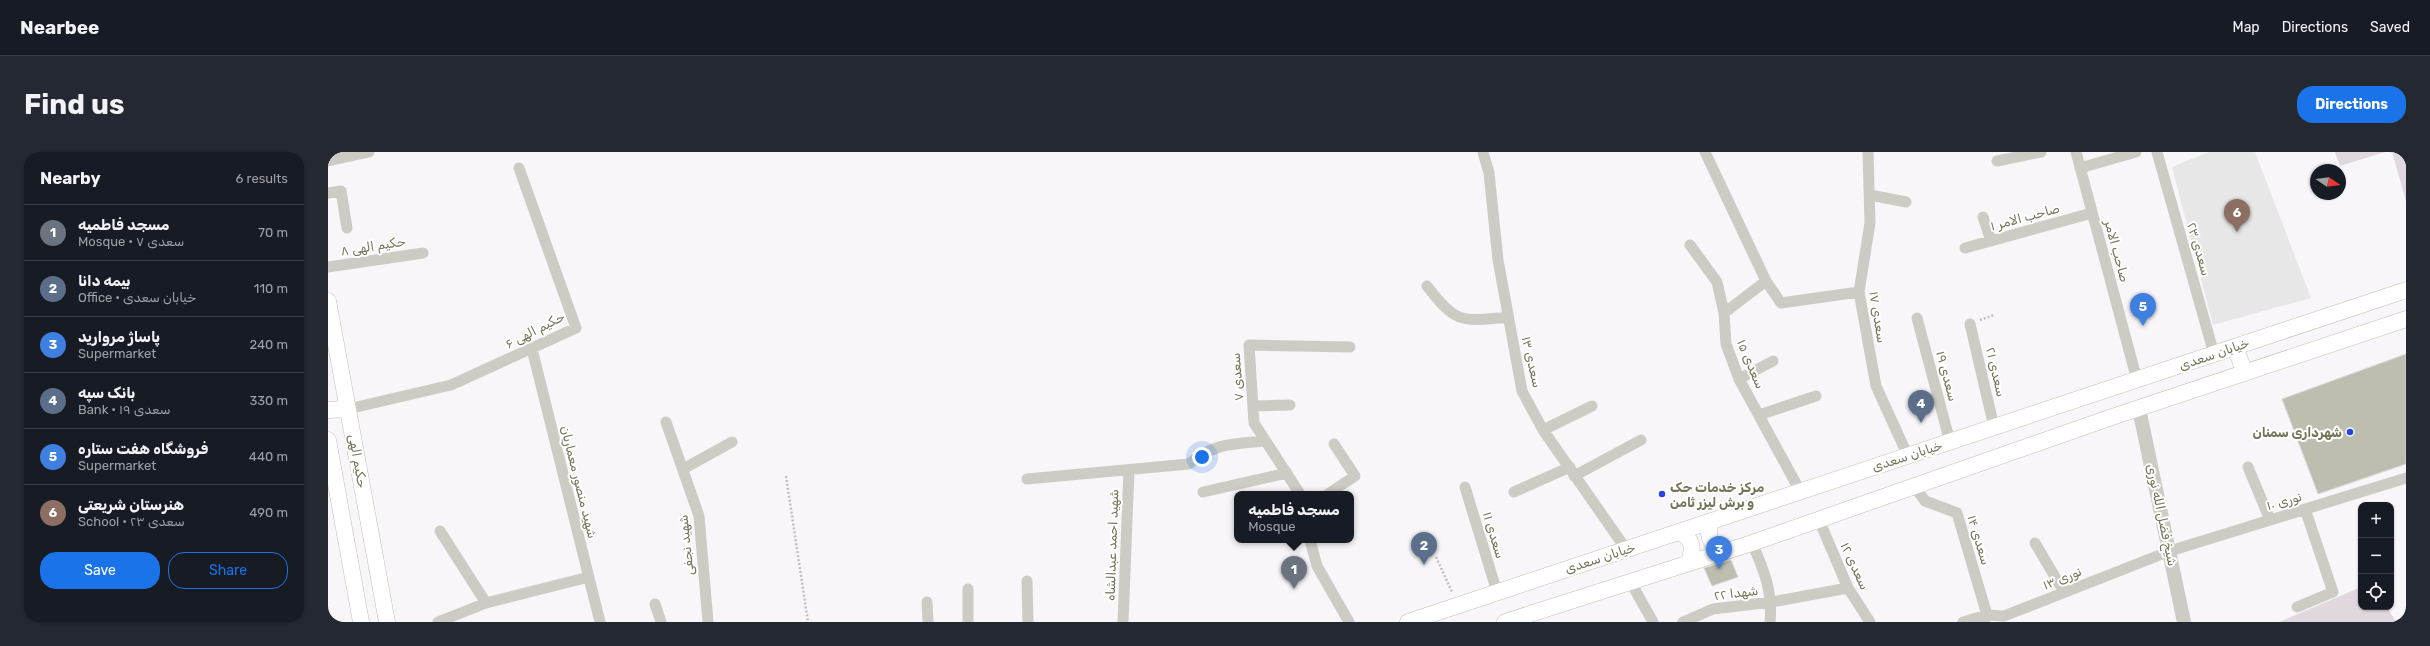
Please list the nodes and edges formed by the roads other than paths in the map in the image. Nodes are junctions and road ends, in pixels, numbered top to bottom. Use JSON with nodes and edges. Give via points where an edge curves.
{"nodes":[{"id":1,"x":369,"y":152,"type":"edge"},
{"id":2,"x":1483,"y":152,"type":"edge"},
{"id":3,"x":1705,"y":152,"type":"edge"},
{"id":4,"x":1868,"y":152,"type":"edge"},
{"id":5,"x":2041,"y":152,"type":"edge"},
{"id":6,"x":2076,"y":152,"type":"edge"},
{"id":7,"x":2136,"y":152,"type":"edge"},
{"id":8,"x":2157,"y":152,"type":"edge"},
{"id":9,"x":328,"y":161,"type":"edge"},
{"id":10,"x":1997,"y":161,"type":"dead end"},
{"id":11,"x":518,"y":168,"type":"dead end"},
{"id":12,"x":2080,"y":168,"type":"junction"},
{"id":13,"x":328,"y":193,"type":"edge"},
{"id":14,"x":1870,"y":195,"type":"junction"},
{"id":15,"x":1906,"y":202,"type":"dead end"},
{"id":16,"x":2092,"y":213,"type":"junction"},
{"id":17,"x":1983,"y":217,"type":"dead end"},
{"id":18,"x":347,"y":228,"type":"dead end"},
{"id":19,"x":1991,"y":241,"type":"junction"},
{"id":20,"x":1690,"y":245,"type":"dead end"},
{"id":21,"x":1965,"y":248,"type":"dead end"},
{"id":22,"x":423,"y":253,"type":"dead end"},
{"id":23,"x":328,"y":267,"type":"edge"},
{"id":24,"x":1766,"y":281,"type":"junction"},
{"id":25,"x":1427,"y":286,"type":"dead end"},
{"id":26,"x":2406,"y":290,"type":"edge"},
{"id":27,"x":1859,"y":292,"type":"junction"},
{"id":28,"x":328,"y":301,"type":"edge"},
{"id":29,"x":1724,"y":313,"type":"junction"},
{"id":30,"x":1508,"y":317,"type":"junction"},
{"id":31,"x":1917,"y":318,"type":"dead end"},
{"id":32,"x":2406,"y":319,"type":"edge"},
{"id":33,"x":1970,"y":324,"type":"dead end"},
{"id":34,"x":1350,"y":347,"type":"dead end"},
{"id":35,"x":2234,"y":347,"type":"junction"},
{"id":36,"x":532,"y":349,"type":"junction"},
{"id":37,"x":2214,"y":354,"type":"junction"},
{"id":38,"x":1773,"y":361,"type":"dead end"},
{"id":39,"x":2245,"y":373,"type":"junction"},
{"id":40,"x":1739,"y":379,"type":"junction"},
{"id":41,"x":2137,"y":380,"type":"junction"},
{"id":42,"x":1816,"y":396,"type":"dead end"},
{"id":43,"x":1290,"y":405,"type":"dead end"},
{"id":44,"x":1253,"y":406,"type":"junction"},
{"id":45,"x":1592,"y":406,"type":"dead end"},
{"id":46,"x":2138,"y":409,"type":"junction"},
{"id":47,"x":328,"y":410,"type":"edge"},
{"id":48,"x":348,"y":410,"type":"junction"},
{"id":49,"x":1759,"y":415,"type":"junction"},
{"id":50,"x":666,"y":422,"type":"dead end"},
{"id":51,"x":1994,"y":427,"type":"junction"},
{"id":52,"x":1543,"y":430,"type":"junction"},
{"id":53,"x":328,"y":440,"type":"edge"},
{"id":54,"x":1641,"y":440,"type":"dead end"},
{"id":55,"x":1264,"y":441,"type":"junction"},
{"id":56,"x":732,"y":442,"type":"dead end"},
{"id":57,"x":1950,"y":442,"type":"junction"},
{"id":58,"x":1334,"y":444,"type":"dead end"},
{"id":59,"x":1908,"y":456,"type":"junction"},
{"id":60,"x":2248,"y":467,"type":"dead end"},
{"id":61,"x":683,"y":469,"type":"junction"},
{"id":62,"x":1129,"y":470,"type":"junction"},
{"id":63,"x":1572,"y":472,"type":"junction"},
{"id":64,"x":1287,"y":473,"type":"junction"},
{"id":65,"x":2406,"y":478,"type":"edge"},
{"id":66,"x":1027,"y":479,"type":"dead end"},
{"id":67,"x":1465,"y":487,"type":"dead end"},
{"id":68,"x":1915,"y":487,"type":"junction"},
{"id":69,"x":1298,"y":491,"type":"edge"},
{"id":70,"x":1333,"y":491,"type":"edge"},
{"id":71,"x":1800,"y":491,"type":"junction"},
{"id":72,"x":1203,"y":492,"type":"dead end"},
{"id":73,"x":1514,"y":492,"type":"dead end"},
{"id":74,"x":334,"y":506,"type":"edge"},
{"id":75,"x":2305,"y":509,"type":"junction"},
{"id":76,"x":1818,"y":520,"type":"junction"},
{"id":77,"x":2270,"y":520,"type":"junction"},
{"id":78,"x":1711,"y":521,"type":"junction"},
{"id":79,"x":440,"y":531,"type":"dead end"},
{"id":80,"x":1679,"y":532,"type":"junction"},
{"id":81,"x":1311,"y":543,"type":"edge"},
{"id":82,"x":1752,"y":543,"type":"junction"},
{"id":83,"x":2035,"y":543,"type":"dead end"},
{"id":84,"x":1626,"y":549,"type":"junction"},
{"id":85,"x":2170,"y":551,"type":"junction"},
{"id":86,"x":1722,"y":552,"type":"junction"},
{"id":87,"x":1689,"y":562,"type":"junction"},
{"id":88,"x":589,"y":577,"type":"junction"},
{"id":89,"x":1027,"y":581,"type":"dead end"},
{"id":90,"x":1630,"y":581,"type":"junction"},
{"id":91,"x":1848,"y":588,"type":"junction"},
{"id":92,"x":968,"y":589,"type":"dead end"},
{"id":93,"x":1497,"y":592,"type":"junction"},
{"id":94,"x":2064,"y":592,"type":"junction"},
{"id":95,"x":927,"y":602,"type":"dead end"},
{"id":96,"x":1772,"y":602,"type":"junction"},
{"id":97,"x":486,"y":603,"type":"junction"},
{"id":98,"x":655,"y":604,"type":"dead end"},
{"id":99,"x":2297,"y":607,"type":"dead end"},
{"id":100,"x":1985,"y":619,"type":"edge"},
{"id":101,"x":361,"y":622,"type":"edge"},
{"id":102,"x":387,"y":622,"type":"edge"},
{"id":103,"x":438,"y":622,"type":"edge"},
{"id":104,"x":600,"y":622,"type":"edge"},
{"id":105,"x":660,"y":622,"type":"edge"},
{"id":106,"x":708,"y":622,"type":"edge"},
{"id":107,"x":928,"y":622,"type":"edge"},
{"id":108,"x":968,"y":622,"type":"edge"},
{"id":109,"x":1028,"y":622,"type":"edge"},
{"id":110,"x":1124,"y":622,"type":"edge"},
{"id":111,"x":1349,"y":622,"type":"edge"},
{"id":112,"x":1408,"y":622,"type":"edge"},
{"id":113,"x":1505,"y":622,"type":"edge"},
{"id":114,"x":1653,"y":622,"type":"edge"},
{"id":115,"x":1683,"y":622,"type":"edge"},
{"id":116,"x":1770,"y":622,"type":"edge"},
{"id":117,"x":1870,"y":622,"type":"edge"},
{"id":118,"x":1963,"y":622,"type":"edge"},
{"id":119,"x":2184,"y":622,"type":"edge"}],
"edges":[{"from":1,"to":9,"type":"street"},
{"from":2,"to":30,"type":"street","name":"سعدی ۱۳","via":[[1489,173],[1498,260]]},
{"from":3,"to":24,"type":"street"},
{"from":4,"to":14,"type":"street","name":"سعدی ۱۷"},
{"from":5,"to":10,"type":"street"},
{"from":6,"to":12,"type":"street","name":"صاحب الامر"},
{"from":7,"to":12,"type":"street"},
{"from":8,"to":37,"type":"street","name":"سعدی ۲۳"},
{"from":11,"to":36,"type":"street","name":"حکیم الهی ۶","via":[[576,328]]},
{"from":12,"to":16,"type":"street","name":"صاحب الامر"},
{"from":13,"to":18,"type":"street","via":[[341,191]]},
{"from":14,"to":15,"type":"street"},
{"from":14,"to":27,"type":"street","name":"سعدی ۱۷","via":[[1870,222]]},
{"from":16,"to":19,"type":"street","name":"صاحب الامر ۱"},
{"from":16,"to":41,"type":"street","name":"صاحب الامر"},
{"from":17,"to":19,"type":"street"},
{"from":19,"to":21,"type":"street","name":"صاحب الامر ۱"},
{"from":20,"to":29,"type":"street","name":"سعدی ۱۵","via":[[1717,282]]},
{"from":22,"to":23,"type":"street","name":"حکیم الهی ۸"},
{"from":24,"to":27,"type":"street","via":[[1781,303]]},
{"from":24,"to":29,"type":"street"},
{"from":25,"to":30,"type":"street","via":[[1446,310],[1469,321]]},
{"from":26,"to":35,"type":"main road","name":"خیابان سعدی"},
{"from":27,"to":59,"type":"street","name":"سعدی ۱۷","via":[[1876,386]]},
{"from":28,"to":48,"type":"main road","name":"حکیم الهی"},
{"from":29,"to":40,"type":"street","name":"سعدی ۱۵","via":[[1726,344]]},
{"from":30,"to":52,"type":"street","name":"سعدی ۱۳","via":[[1522,391]]},
{"from":31,"to":57,"type":"street","name":"سعدی ۱۹"},
{"from":32,"to":39,"type":"main road"},
{"from":33,"to":51,"type":"street","name":"سعدی ۲۱"},
{"from":34,"to":44,"type":"street","name":"سعدی ۷","via":[[1249,346]]},
{"from":35,"to":37,"type":"main road","name":"خیابان سعدی"},
{"from":35,"to":39,"type":"main road"},
{"from":36,"to":48,"type":"street","name":"حکیم الهی ۶","via":[[451,385]]},
{"from":36,"to":88,"type":"street","name":"شهید منصور معماریان"},
{"from":37,"to":41,"type":"main road","name":"خیابان سعدی"},
{"from":38,"to":40,"type":"street"},
{"from":39,"to":46,"type":"main road"},
{"from":40,"to":49,"type":"street","name":"سعدی ۱۵"},
{"from":41,"to":51,"type":"main road","name":"خیابان سعدی"},
{"from":42,"to":49,"type":"street"},
{"from":43,"to":44,"type":"street"},
{"from":44,"to":55,"type":"street","name":"سعدی ۷","via":[[1254,423]]},
{"from":45,"to":52,"type":"street"},
{"from":46,"to":68,"type":"main road"},
{"from":46,"to":85,"type":"street","name":"شیخ فضل الله نوری"},
{"from":47,"to":48,"type":"main road"},
{"from":48,"to":102,"type":"main road","name":"حکیم الهی"},
{"from":49,"to":71,"type":"street","name":"سعدی ۱۵"},
{"from":50,"to":61,"type":"street","name":"شهید نجفی"},
{"from":51,"to":57,"type":"main road","name":"خیابان سعدی"},
{"from":52,"to":63,"type":"street","name":"سعدی ۱۳"},
{"from":53,"to":74,"type":"main road","name":"حکیم الهی"},
{"from":54,"to":63,"type":"street"},
{"from":55,"to":62,"type":"street","via":[[1221,444],[1201,454],[1190,464]]},
{"from":55,"to":64,"type":"street","name":"سعدی ۷"},
{"from":56,"to":61,"type":"street"},
{"from":57,"to":59,"type":"main road","name":"خیابان سعدی"},
{"from":58,"to":70,"type":"street","via":[[1356,476]]},
{"from":59,"to":71,"type":"main road","name":"خیابان سعدی"},
{"from":60,"to":77,"type":"street"},
{"from":61,"to":106,"type":"street","name":"شهید نجفی","via":[[699,516]]},
{"from":62,"to":66,"type":"street"},
{"from":62,"to":110,"type":"street","name":"شهید احمد عبدالشاه"},
{"from":63,"to":73,"type":"street"},
{"from":63,"to":84,"type":"street","name":"سعدی ۱۳"},
{"from":64,"to":69,"type":"street","name":"سعدی ۷"},
{"from":64,"to":72,"type":"street"},
{"from":65,"to":75,"type":"street","name":"نوری ۱۰"},
{"from":67,"to":93,"type":"street","name":"سعدی ۱۱"},
{"from":68,"to":76,"type":"main road"},
{"from":68,"to":100,"type":"street","name":"سعدی ۱۴","via":[[1925,501],[1957,513]]},
{"from":71,"to":78,"type":"main road","name":"خیابان سعدی"},
{"from":74,"to":101,"type":"main road","name":"حکیم الهی"},
{"from":75,"to":77,"type":"street","name":"نوری ۱۰"},
{"from":75,"to":99,"type":"street","via":[[2333,592]]},
{"from":76,"to":82,"type":"main road"},
{"from":76,"to":91,"type":"street","name":"سعدی ۱۲"},
{"from":77,"to":85,"type":"street","name":"نوری ۱۰"},
{"from":78,"to":80,"type":"main road","name":"خیابان سعدی"},
{"from":78,"to":86,"type":"main road","via":[[1708,534]]},
{"from":79,"to":97,"type":"street"},
{"from":80,"to":84,"type":"main road","name":"خیابان سعدی"},
{"from":80,"to":87,"type":"main road","via":[[1685,534],[1692,543]]},
{"from":81,"to":111,"type":"street","via":[[1317,566]]},
{"from":82,"to":86,"type":"main road"},
{"from":82,"to":96,"type":"street","via":[[1766,573]]},
{"from":83,"to":94,"type":"street"},
{"from":84,"to":93,"type":"main road","name":"خیابان سعدی"},
{"from":85,"to":94,"type":"street","name":"نوری ۱۳"},
{"from":85,"to":119,"type":"street","name":"شیخ فضل الله نوری"},
{"from":86,"to":87,"type":"main road"},
{"from":87,"to":90,"type":"main road"},
{"from":88,"to":97,"type":"street"},
{"from":88,"to":104,"type":"street","name":"شهید منصور معماریان"},
{"from":89,"to":109,"type":"street"},
{"from":90,"to":113,"type":"main road"},
{"from":90,"to":114,"type":"street"},
{"from":91,"to":96,"type":"street","name":"شهدا ۲۲"},
{"from":91,"to":117,"type":"street","name":"سعدی ۱۲"},
{"from":92,"to":108,"type":"street"},
{"from":93,"to":112,"type":"main road","name":"خیابان سعدی"},
{"from":94,"to":100,"type":"street","name":"نوری ۱۳","via":[[2004,616]]},
{"from":95,"to":107,"type":"street"},
{"from":96,"to":115,"type":"street","name":"شهدا ۲۲","via":[[1713,608]]},
{"from":96,"to":116,"type":"street"},
{"from":97,"to":103,"type":"street"},
{"from":98,"to":105,"type":"street"},
{"from":100,"to":118,"type":"street","name":"نوری ۱۳"}]}
